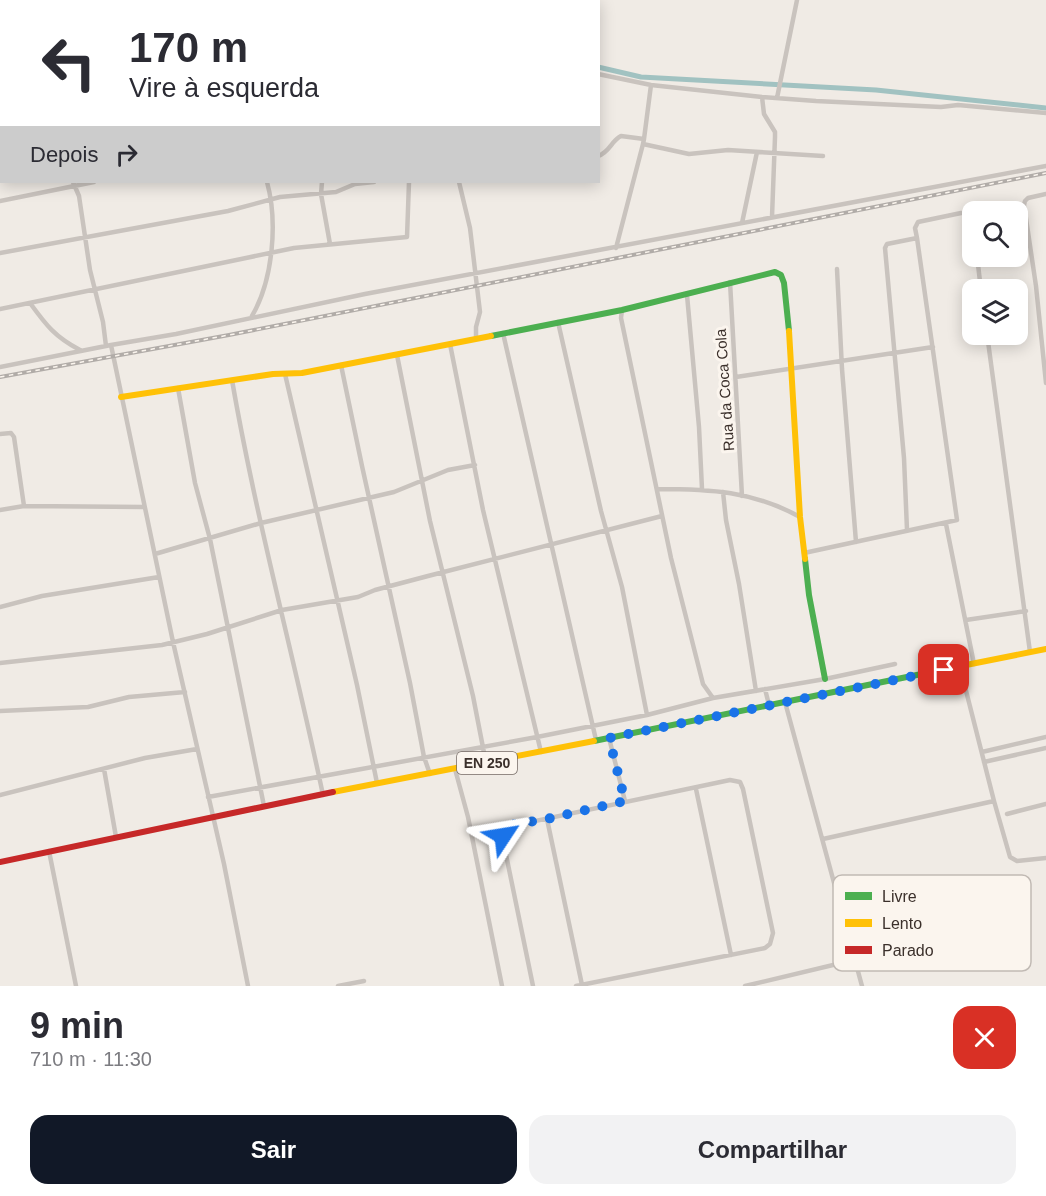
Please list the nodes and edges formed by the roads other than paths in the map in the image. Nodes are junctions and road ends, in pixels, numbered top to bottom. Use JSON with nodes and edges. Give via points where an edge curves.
{"nodes":[{"id":1,"x":797,"y":0,"type":"edge"},
{"id":2,"x":600,"y":74,"type":"edge"},
{"id":3,"x":651,"y":85,"type":"junction"},
{"id":4,"x":762,"y":97,"type":"junction"},
{"id":5,"x":777,"y":98,"type":"junction"},
{"id":6,"x":1046,"y":113,"type":"edge"},
{"id":7,"x":643,"y":142,"type":"junction"},
{"id":8,"x":757,"y":152,"type":"junction"},
{"id":9,"x":775,"y":154,"type":"junction"},
{"id":10,"x":600,"y":155,"type":"edge"},
{"id":11,"x":823,"y":156,"type":"dead end"},
{"id":12,"x":1046,"y":166,"type":"edge"},
{"id":13,"x":74,"y":183,"type":"edge"},
{"id":14,"x":267,"y":183,"type":"edge"},
{"id":15,"x":322,"y":183,"type":"edge"},
{"id":16,"x":364,"y":183,"type":"edge"},
{"id":17,"x":409,"y":183,"type":"edge"},
{"id":18,"x":459,"y":183,"type":"edge"},
{"id":19,"x":321,"y":194,"type":"junction"},
{"id":20,"x":1046,"y":194,"type":"edge"},
{"id":21,"x":272,"y":198,"type":"junction"},
{"id":22,"x":0,"y":201,"type":"edge"},
{"id":23,"x":962,"y":213,"type":"edge"},
{"id":24,"x":772,"y":217,"type":"junction"},
{"id":25,"x":742,"y":223,"type":"junction"},
{"id":26,"x":86,"y":237,"type":"junction"},
{"id":27,"x":917,"y":238,"type":"junction"},
{"id":28,"x":330,"y":244,"type":"junction"},
{"id":29,"x":616,"y":248,"type":"junction"},
{"id":30,"x":0,"y":253,"type":"edge"},
{"id":31,"x":270,"y":253,"type":"junction"},
{"id":32,"x":837,"y":269,"type":"dead end"},
{"id":33,"x":475,"y":274,"type":"junction"},
{"id":34,"x":730,"y":282,"type":"junction"},
{"id":35,"x":95,"y":291,"type":"junction"},
{"id":36,"x":687,"y":295,"type":"junction"},
{"id":37,"x":30,"y":303,"type":"junction"},
{"id":38,"x":0,"y":309,"type":"edge"},
{"id":39,"x":622,"y":310,"type":"junction"},
{"id":40,"x":252,"y":316,"type":"junction"},
{"id":41,"x":558,"y":322,"type":"junction"},
{"id":42,"x":503,"y":333,"type":"junction"},
{"id":43,"x":476,"y":339,"type":"junction"},
{"id":44,"x":450,"y":344,"type":"junction"},
{"id":45,"x":109,"y":345,"type":"junction"},
{"id":46,"x":989,"y":345,"type":"edge"},
{"id":47,"x":933,"y":347,"type":"junction"},
{"id":48,"x":81,"y":351,"type":"junction"},
{"id":49,"x":895,"y":352,"type":"junction"},
{"id":50,"x":397,"y":355,"type":"junction"},
{"id":51,"x":842,"y":360,"type":"junction"},
{"id":52,"x":341,"y":365,"type":"junction"},
{"id":53,"x":0,"y":367,"type":"edge"},
{"id":54,"x":792,"y":368,"type":"junction"},
{"id":55,"x":285,"y":374,"type":"junction"},
{"id":56,"x":736,"y":377,"type":"junction"},
{"id":57,"x":232,"y":380,"type":"junction"},
{"id":58,"x":1046,"y":383,"type":"edge"},
{"id":59,"x":178,"y":388,"type":"junction"},
{"id":60,"x":121,"y":397,"type":"junction"},
{"id":61,"x":0,"y":434,"type":"edge"},
{"id":62,"x":475,"y":465,"type":"junction"},
{"id":63,"x":422,"y":479,"type":"junction"},
{"id":64,"x":657,"y":489,"type":"junction"},
{"id":65,"x":702,"y":489,"type":"junction"},
{"id":66,"x":723,"y":492,"type":"junction"},
{"id":67,"x":742,"y":496,"type":"junction"},
{"id":68,"x":369,"y":497,"type":"junction"},
{"id":69,"x":24,"y":506,"type":"junction"},
{"id":70,"x":144,"y":507,"type":"junction"},
{"id":71,"x":0,"y":510,"type":"edge"},
{"id":72,"x":315,"y":510,"type":"junction"},
{"id":73,"x":662,"y":516,"type":"junction"},
{"id":74,"x":800,"y":517,"type":"junction"},
{"id":75,"x":261,"y":523,"type":"junction"},
{"id":76,"x":946,"y":524,"type":"junction"},
{"id":77,"x":608,"y":530,"type":"junction"},
{"id":78,"x":907,"y":530,"type":"junction"},
{"id":79,"x":210,"y":539,"type":"junction"},
{"id":80,"x":856,"y":542,"type":"junction"},
{"id":81,"x":551,"y":546,"type":"junction"},
{"id":82,"x":804,"y":553,"type":"junction"},
{"id":83,"x":154,"y":554,"type":"junction"},
{"id":84,"x":496,"y":560,"type":"junction"},
{"id":85,"x":442,"y":573,"type":"junction"},
{"id":86,"x":159,"y":577,"type":"junction"},
{"id":87,"x":388,"y":586,"type":"junction"},
{"id":88,"x":337,"y":601,"type":"junction"},
{"id":89,"x":0,"y":606,"type":"edge"},
{"id":90,"x":282,"y":610,"type":"junction"},
{"id":91,"x":1026,"y":611,"type":"junction"},
{"id":92,"x":966,"y":620,"type":"junction"},
{"id":93,"x":228,"y":627,"type":"junction"},
{"id":94,"x":173,"y":642,"type":"junction"},
{"id":95,"x":1046,"y":649,"type":"edge"},
{"id":96,"x":1030,"y":652,"type":"junction"},
{"id":97,"x":0,"y":663,"type":"edge"},
{"id":98,"x":895,"y":664,"type":"dead end"},
{"id":99,"x":974,"y":664,"type":"junction"},
{"id":100,"x":960,"y":667,"type":"junction"},
{"id":101,"x":825,"y":679,"type":"junction"},
{"id":102,"x":765,"y":689,"type":"junction"},
{"id":103,"x":756,"y":691,"type":"junction"},
{"id":104,"x":184,"y":692,"type":"junction"},
{"id":105,"x":713,"y":698,"type":"junction"},
{"id":106,"x":785,"y":702,"type":"junction"},
{"id":107,"x":769,"y":705,"type":"junction"},
{"id":108,"x":0,"y":711,"type":"edge"},
{"id":109,"x":647,"y":715,"type":"junction"},
{"id":110,"x":593,"y":725,"type":"junction"},
{"id":111,"x":537,"y":737,"type":"junction"},
{"id":112,"x":1046,"y":737,"type":"edge"},
{"id":113,"x":609,"y":738,"type":"junction"},
{"id":114,"x":596,"y":740,"type":"junction"},
{"id":115,"x":482,"y":747,"type":"junction"},
{"id":116,"x":1046,"y":747,"type":"edge"},
{"id":117,"x":197,"y":749,"type":"junction"},
{"id":118,"x":541,"y":752,"type":"junction"},
{"id":119,"x":982,"y":752,"type":"junction"},
{"id":120,"x":424,"y":757,"type":"junction"},
{"id":121,"x":984,"y":762,"type":"junction"},
{"id":122,"x":486,"y":763,"type":"junction"},
{"id":123,"x":374,"y":766,"type":"junction"},
{"id":124,"x":104,"y":769,"type":"junction"},
{"id":125,"x":455,"y":769,"type":"junction"},
{"id":126,"x":430,"y":774,"type":"junction"},
{"id":127,"x":320,"y":777,"type":"junction"},
{"id":128,"x":377,"y":783,"type":"junction"},
{"id":129,"x":261,"y":787,"type":"junction"},
{"id":130,"x":696,"y":789,"type":"junction"},
{"id":131,"x":0,"y":795,"type":"edge"},
{"id":132,"x":323,"y":795,"type":"junction"},
{"id":133,"x":208,"y":797,"type":"junction"},
{"id":134,"x":625,"y":801,"type":"junction"},
{"id":135,"x":994,"y":801,"type":"junction"},
{"id":136,"x":1046,"y":804,"type":"edge"},
{"id":137,"x":264,"y":806,"type":"junction"},
{"id":138,"x":1007,"y":814,"type":"dead end"},
{"id":139,"x":212,"y":818,"type":"junction"},
{"id":140,"x":547,"y":819,"type":"junction"},
{"id":141,"x":116,"y":837,"type":"junction"},
{"id":142,"x":823,"y":839,"type":"junction"},
{"id":143,"x":49,"y":851,"type":"junction"},
{"id":144,"x":1046,"y":858,"type":"edge"},
{"id":145,"x":0,"y":862,"type":"edge"},
{"id":146,"x":833,"y":878,"type":"edge"},
{"id":147,"x":731,"y":955,"type":"junction"},
{"id":148,"x":833,"y":965,"type":"edge"},
{"id":149,"x":857,"y":971,"type":"edge"},
{"id":150,"x":364,"y":981,"type":"dead end"},
{"id":151,"x":582,"y":985,"type":"edge"},
{"id":152,"x":76,"y":986,"type":"edge"},
{"id":153,"x":248,"y":986,"type":"edge"},
{"id":154,"x":338,"y":986,"type":"edge"},
{"id":155,"x":502,"y":986,"type":"edge"},
{"id":156,"x":533,"y":986,"type":"edge"},
{"id":157,"x":576,"y":986,"type":"edge"},
{"id":158,"x":745,"y":986,"type":"edge"},
{"id":159,"x":862,"y":986,"type":"edge"}],
"edges":[{"from":1,"to":5,"type":"street"},
{"from":2,"to":3,"type":"street"},
{"from":3,"to":4,"type":"street"},
{"from":3,"to":7,"type":"street"},
{"from":4,"to":5,"type":"street"},
{"from":4,"to":9,"type":"street","via":[[765,117],[775,132]]},
{"from":5,"to":6,"type":"street","via":[[958,105]]},
{"from":7,"to":8,"type":"street","via":[[689,154]]},
{"from":7,"to":10,"type":"street","via":[[621,136]]},
{"from":7,"to":29,"type":"street"},
{"from":8,"to":9,"type":"street"},
{"from":8,"to":25,"type":"street"},
{"from":9,"to":11,"type":"street"},
{"from":9,"to":24,"type":"street"},
{"from":12,"to":24,"type":"street"},
{"from":13,"to":22,"type":"street"},
{"from":13,"to":26,"type":"street"},
{"from":14,"to":21,"type":"street"},
{"from":15,"to":19,"type":"street"},
{"from":16,"to":19,"type":"street"},
{"from":17,"to":28,"type":"street","via":[[409,237]]},
{"from":18,"to":33,"type":"street"},
{"from":19,"to":21,"type":"street"},
{"from":19,"to":28,"type":"street"},
{"from":20,"to":58,"type":"street","via":[[1028,198],[1024,205]]},
{"from":21,"to":26,"type":"street","via":[[228,211]]},
{"from":21,"to":31,"type":"street"},
{"from":23,"to":27,"type":"street","via":[[918,222]]},
{"from":24,"to":25,"type":"street"},
{"from":25,"to":29,"type":"street"},
{"from":26,"to":30,"type":"street"},
{"from":26,"to":35,"type":"street"},
{"from":27,"to":47,"type":"street"},
{"from":27,"to":49,"type":"street","via":[[887,244],[885,248]]},
{"from":28,"to":31,"type":"street"},
{"from":29,"to":33,"type":"street"},
{"from":31,"to":35,"type":"street"},
{"from":31,"to":40,"type":"street","via":[[264,292]]},
{"from":32,"to":51,"type":"street"},
{"from":33,"to":40,"type":"street"},
{"from":33,"to":43,"type":"street","via":[[480,312]]},
{"from":34,"to":36,"type":"street"},
{"from":34,"to":54,"type":"street","via":[[776,272],[781,275]]},
{"from":34,"to":56,"type":"street","name":"Rua da Coca Cola"},
{"from":35,"to":37,"type":"street"},
{"from":35,"to":45,"type":"street"},
{"from":36,"to":39,"type":"street"},
{"from":36,"to":65,"type":"street"},
{"from":37,"to":38,"type":"street"},
{"from":37,"to":48,"type":"street","via":[[50,331]]},
{"from":39,"to":41,"type":"street"},
{"from":39,"to":64,"type":"street","via":[[630,371]]},
{"from":40,"to":45,"type":"street"},
{"from":41,"to":42,"type":"street"},
{"from":41,"to":77,"type":"street"},
{"from":42,"to":43,"type":"street"},
{"from":42,"to":81,"type":"street"},
{"from":43,"to":44,"type":"street"},
{"from":44,"to":50,"type":"street"},
{"from":44,"to":62,"type":"street"},
{"from":45,"to":48,"type":"street"},
{"from":45,"to":60,"type":"street"},
{"from":46,"to":91,"type":"street"},
{"from":47,"to":49,"type":"street"},
{"from":47,"to":76,"type":"street","via":[[958,519]]},
{"from":48,"to":53,"type":"street"},
{"from":49,"to":51,"type":"street"},
{"from":49,"to":78,"type":"street"},
{"from":50,"to":52,"type":"street"},
{"from":50,"to":63,"type":"street"},
{"from":51,"to":54,"type":"street"},
{"from":51,"to":80,"type":"street"},
{"from":52,"to":55,"type":"street"},
{"from":52,"to":68,"type":"street"},
{"from":54,"to":56,"type":"street"},
{"from":54,"to":74,"type":"street"},
{"from":55,"to":57,"type":"street"},
{"from":55,"to":72,"type":"street"},
{"from":56,"to":67,"type":"street","name":"Rua da Coca Cola"},
{"from":57,"to":59,"type":"street"},
{"from":57,"to":75,"type":"street"},
{"from":59,"to":60,"type":"street"},
{"from":59,"to":79,"type":"street","via":[[195,483]]},
{"from":60,"to":70,"type":"street"},
{"from":61,"to":69,"type":"street","via":[[11,433],[14,437]]},
{"from":62,"to":63,"type":"street"},
{"from":62,"to":84,"type":"street"},
{"from":63,"to":68,"type":"street","via":[[394,492]]},
{"from":63,"to":85,"type":"street"},
{"from":64,"to":65,"type":"street"},
{"from":64,"to":73,"type":"street"},
{"from":65,"to":66,"type":"street"},
{"from":66,"to":67,"type":"street"},
{"from":66,"to":103,"type":"street"},
{"from":67,"to":74,"type":"street","via":[[766,501]]},
{"from":68,"to":72,"type":"street"},
{"from":68,"to":87,"type":"street"},
{"from":69,"to":70,"type":"street"},
{"from":69,"to":71,"type":"street"},
{"from":70,"to":83,"type":"street"},
{"from":72,"to":75,"type":"street"},
{"from":72,"to":88,"type":"street"},
{"from":73,"to":77,"type":"street"},
{"from":73,"to":105,"type":"street","via":[[690,640],[703,684]]},
{"from":74,"to":82,"type":"street"},
{"from":75,"to":79,"type":"street"},
{"from":75,"to":90,"type":"street"},
{"from":76,"to":78,"type":"street"},
{"from":76,"to":92,"type":"street"},
{"from":77,"to":81,"type":"street"},
{"from":77,"to":109,"type":"street"},
{"from":78,"to":80,"type":"street"},
{"from":79,"to":83,"type":"street"},
{"from":79,"to":93,"type":"street"},
{"from":80,"to":82,"type":"street"},
{"from":81,"to":84,"type":"street"},
{"from":81,"to":110,"type":"street"},
{"from":82,"to":101,"type":"street"},
{"from":83,"to":86,"type":"street"},
{"from":84,"to":85,"type":"street"},
{"from":84,"to":111,"type":"street"},
{"from":85,"to":87,"type":"street"},
{"from":85,"to":115,"type":"street"},
{"from":86,"to":89,"type":"street"},
{"from":86,"to":94,"type":"street"},
{"from":87,"to":88,"type":"street"},
{"from":87,"to":120,"type":"street"},
{"from":88,"to":90,"type":"street"},
{"from":88,"to":123,"type":"street"},
{"from":90,"to":93,"type":"street"},
{"from":90,"to":127,"type":"street"},
{"from":91,"to":92,"type":"street"},
{"from":91,"to":96,"type":"street"},
{"from":92,"to":99,"type":"street"},
{"from":93,"to":94,"type":"street"},
{"from":93,"to":129,"type":"street"},
{"from":94,"to":97,"type":"street"},
{"from":94,"to":104,"type":"street"},
{"from":95,"to":96,"type":"street","number":"EN 250"},
{"from":96,"to":99,"type":"street","number":"EN 250"},
{"from":98,"to":101,"type":"street"},
{"from":99,"to":100,"type":"street","number":"EN 250"},
{"from":100,"to":106,"type":"street","number":"EN 250"},
{"from":100,"to":119,"type":"street"},
{"from":101,"to":102,"type":"street"},
{"from":102,"to":103,"type":"street"},
{"from":102,"to":107,"type":"street"},
{"from":103,"to":105,"type":"street"},
{"from":104,"to":108,"type":"street","via":[[129,697],[88,707]]},
{"from":104,"to":117,"type":"street"},
{"from":105,"to":109,"type":"street"},
{"from":106,"to":107,"type":"street","number":"EN 250"},
{"from":106,"to":142,"type":"street"},
{"from":107,"to":113,"type":"street","number":"EN 250"},
{"from":109,"to":110,"type":"street"},
{"from":110,"to":111,"type":"street"},
{"from":110,"to":114,"type":"street"},
{"from":111,"to":115,"type":"street"},
{"from":111,"to":118,"type":"street"},
{"from":112,"to":119,"type":"street"},
{"from":113,"to":114,"type":"street","number":"EN 250"},
{"from":113,"to":134,"type":"street"},
{"from":114,"to":118,"type":"street","number":"EN 250"},
{"from":115,"to":120,"type":"street"},
{"from":115,"to":122,"type":"street"},
{"from":116,"to":121,"type":"street"},
{"from":117,"to":124,"type":"street"},
{"from":117,"to":133,"type":"street"},
{"from":118,"to":122,"type":"street","number":"EN 250"},
{"from":119,"to":121,"type":"street"},
{"from":120,"to":123,"type":"street"},
{"from":120,"to":126,"type":"street"},
{"from":121,"to":135,"type":"street"},
{"from":122,"to":125,"type":"street","number":"EN 250"},
{"from":123,"to":127,"type":"street"},
{"from":123,"to":128,"type":"street"},
{"from":124,"to":131,"type":"street"},
{"from":124,"to":141,"type":"street"},
{"from":125,"to":126,"type":"street","number":"EN 250"},
{"from":125,"to":155,"type":"street"},
{"from":126,"to":128,"type":"street","number":"EN 250"},
{"from":127,"to":129,"type":"street"},
{"from":127,"to":132,"type":"street"},
{"from":128,"to":132,"type":"street","number":"EN 250"},
{"from":129,"to":133,"type":"street"},
{"from":129,"to":137,"type":"street"},
{"from":130,"to":134,"type":"street"},
{"from":130,"to":147,"type":"street"},
{"from":130,"to":147,"type":"street","via":[[738,780],[746,800],[774,936],[765,948]]},
{"from":132,"to":137,"type":"street","number":"EN 250"},
{"from":133,"to":139,"type":"street"},
{"from":134,"to":140,"type":"street"},
{"from":135,"to":142,"type":"street"},
{"from":135,"to":144,"type":"street","via":[[1010,857],[1017,861]]},
{"from":136,"to":138,"type":"street"},
{"from":137,"to":139,"type":"street","number":"EN 250"},
{"from":139,"to":141,"type":"street","number":"EN 250"},
{"from":139,"to":153,"type":"street"},
{"from":140,"to":151,"type":"street"},
{"from":140,"to":156,"type":"street","via":[[510,825],[503,836]]},
{"from":141,"to":143,"type":"street","number":"EN 250"},
{"from":142,"to":146,"type":"street"},
{"from":143,"to":145,"type":"street","number":"EN 250"},
{"from":143,"to":152,"type":"street"},
{"from":147,"to":151,"type":"street"},
{"from":148,"to":158,"type":"street"},
{"from":149,"to":159,"type":"street"},
{"from":150,"to":154,"type":"street"},
{"from":151,"to":157,"type":"street"}]}
